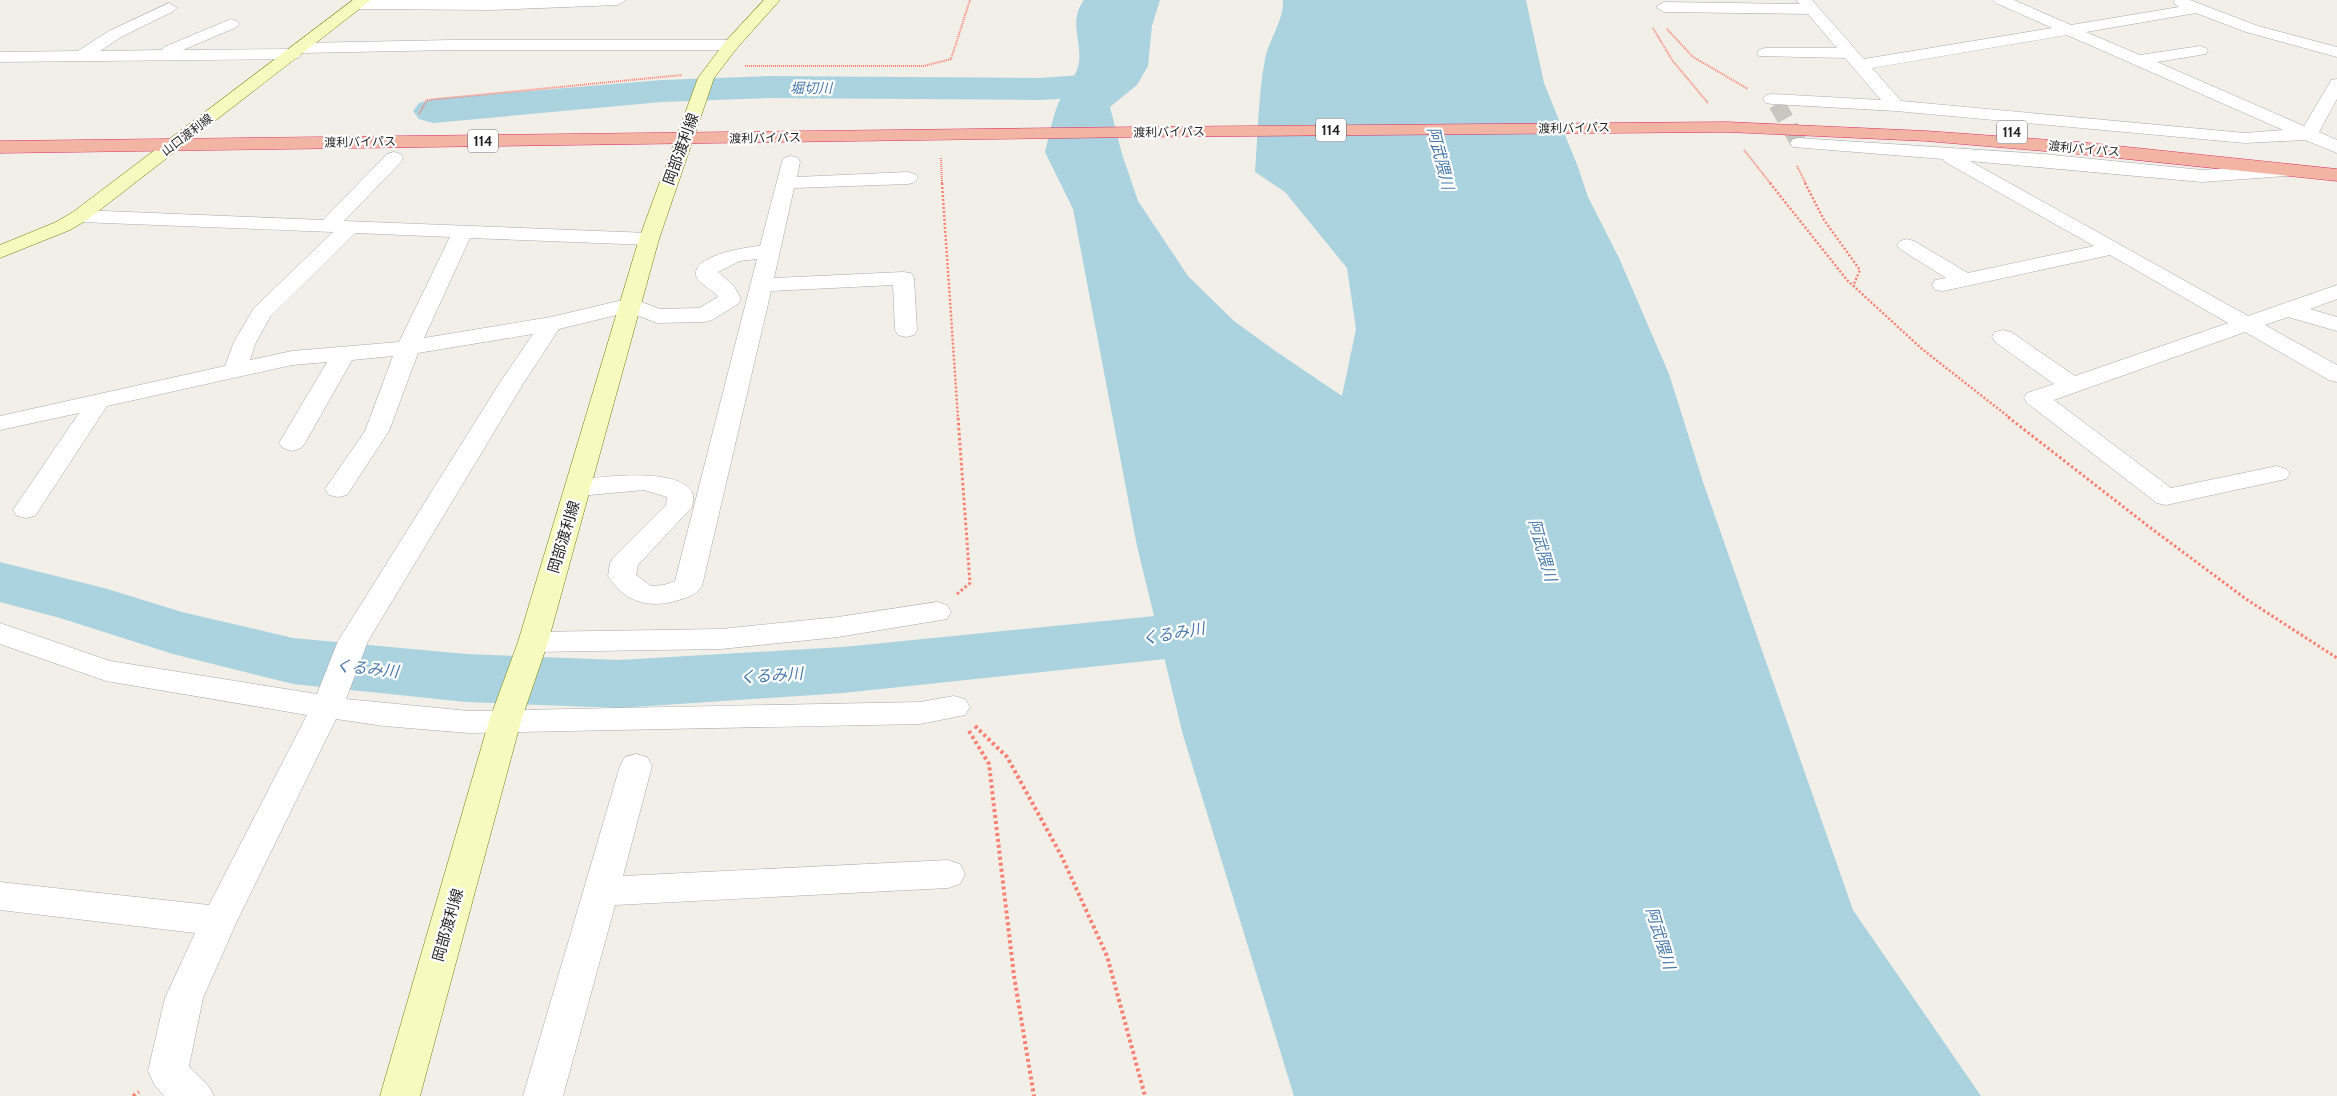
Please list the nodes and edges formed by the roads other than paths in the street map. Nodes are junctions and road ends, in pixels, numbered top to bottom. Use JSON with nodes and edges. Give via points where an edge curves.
{"nodes":[{"id":1,"x":618,"y":0,"type":"edge"},
{"id":2,"x":772,"y":0,"type":"edge"},
{"id":3,"x":2001,"y":0,"type":"edge"},
{"id":4,"x":2176,"y":0,"type":"edge"},
{"id":5,"x":360,"y":2,"type":"edge"},
{"id":6,"x":1807,"y":4,"type":"edge"},
{"id":7,"x":490,"y":5,"type":"junction"},
{"id":8,"x":1664,"y":7,"type":"dead end"},
{"id":9,"x":169,"y":8,"type":"dead end"},
{"id":10,"x":2198,"y":8,"type":"junction"},
{"id":11,"x":478,"y":18,"type":"dead end"},
{"id":12,"x":231,"y":24,"type":"dead end"},
{"id":13,"x":2067,"y":30,"type":"junction"},
{"id":14,"x":465,"y":32,"type":"dead end"},
{"id":15,"x":452,"y":45,"type":"junction"},
{"id":16,"x":731,"y":45,"type":"junction"},
{"id":17,"x":298,"y":51,"type":"junction"},
{"id":18,"x":2200,"y":51,"type":"dead end"},
{"id":19,"x":2337,"y":52,"type":"edge"},
{"id":20,"x":1765,"y":53,"type":"dead end"},
{"id":21,"x":158,"y":55,"type":"junction"},
{"id":22,"x":82,"y":56,"type":"junction"},
{"id":23,"x":0,"y":57,"type":"edge"},
{"id":24,"x":1855,"y":59,"type":"junction"},
{"id":25,"x":2139,"y":60,"type":"junction"},
{"id":26,"x":2337,"y":84,"type":"edge"},
{"id":27,"x":1776,"y":104,"type":"dead end"},
{"id":28,"x":1896,"y":106,"type":"junction"},
{"id":29,"x":1723,"y":122,"type":"junction"},
{"id":30,"x":193,"y":130,"type":"junction"},
{"id":31,"x":686,"y":132,"type":"junction"},
{"id":32,"x":0,"y":134,"type":"edge"},
{"id":33,"x":2309,"y":134,"type":"junction"},
{"id":34,"x":173,"y":144,"type":"junction"},
{"id":35,"x":0,"y":147,"type":"edge"},
{"id":36,"x":2337,"y":147,"type":"edge"},
{"id":37,"x":1797,"y":152,"type":"road end"},
{"id":38,"x":1944,"y":153,"type":"junction"},
{"id":39,"x":394,"y":158,"type":"dead end"},
{"id":40,"x":2337,"y":163,"type":"edge"},
{"id":41,"x":2286,"y":170,"type":"junction"},
{"id":42,"x":2337,"y":175,"type":"edge"},
{"id":43,"x":908,"y":178,"type":"dead end"},
{"id":44,"x":80,"y":216,"type":"junction"},
{"id":45,"x":328,"y":226,"type":"junction"},
{"id":46,"x":350,"y":228,"type":"junction"},
{"id":47,"x":462,"y":233,"type":"junction"},
{"id":48,"x":649,"y":239,"type":"junction"},
{"id":49,"x":1907,"y":245,"type":"dead end"},
{"id":50,"x":2115,"y":248,"type":"junction"},
{"id":51,"x":769,"y":251,"type":"junction"},
{"id":52,"x":0,"y":252,"type":"edge"},
{"id":53,"x":1964,"y":280,"type":"junction"},
{"id":54,"x":762,"y":285,"type":"junction"},
{"id":55,"x":1943,"y":285,"type":"dead end"},
{"id":56,"x":2337,"y":292,"type":"edge"},
{"id":57,"x":631,"y":305,"type":"junction"},
{"id":58,"x":2286,"y":309,"type":"junction"},
{"id":59,"x":2246,"y":322,"type":"junction"},
{"id":60,"x":551,"y":324,"type":"junction"},
{"id":61,"x":2337,"y":324,"type":"edge"},
{"id":62,"x":906,"y":330,"type":"dead end"},
{"id":63,"x":2003,"y":337,"type":"dead end"},
{"id":64,"x":408,"y":348,"type":"junction"},
{"id":65,"x":344,"y":354,"type":"junction"},
{"id":66,"x":235,"y":370,"type":"junction"},
{"id":67,"x":2337,"y":375,"type":"edge"},
{"id":68,"x":2072,"y":385,"type":"junction"},
{"id":69,"x":98,"y":402,"type":"junction"},
{"id":70,"x":0,"y":422,"type":"edge"},
{"id":71,"x":292,"y":443,"type":"dead end"},
{"id":72,"x":2277,"y":474,"type":"dead end"},
{"id":73,"x":578,"y":488,"type":"junction"},
{"id":74,"x":338,"y":489,"type":"dead end"},
{"id":75,"x":26,"y":510,"type":"dead end"},
{"id":76,"x":937,"y":612,"type":"dead end"},
{"id":77,"x":0,"y":633,"type":"edge"},
{"id":78,"x":531,"y":648,"type":"junction"},
{"id":79,"x":328,"y":706,"type":"junction"},
{"id":80,"x":954,"y":707,"type":"road end"},
{"id":81,"x":505,"y":721,"type":"junction"},
{"id":82,"x":636,"y":766,"type":"dead end"},
{"id":83,"x":948,"y":874,"type":"dead end"},
{"id":84,"x":601,"y":890,"type":"junction"},
{"id":85,"x":0,"y":896,"type":"edge"},
{"id":86,"x":219,"y":921,"type":"junction"},
{"id":87,"x":194,"y":1096,"type":"edge"},
{"id":88,"x":400,"y":1096,"type":"edge"},
{"id":89,"x":543,"y":1096,"type":"edge"}],
"edges":[{"from":1,"to":7,"type":"street"},
{"from":2,"to":16,"type":"main road","name":"岡部渡利線"},
{"from":3,"to":13,"type":"street"},
{"from":4,"to":10,"type":"street"},
{"from":5,"to":7,"type":"street"},
{"from":5,"to":17,"type":"main road","name":"山口渡利線"},
{"from":6,"to":8,"type":"street"},
{"from":6,"to":24,"type":"street"},
{"from":7,"to":11,"type":"street"},
{"from":9,"to":22,"type":"street","via":[[114,34]]},
{"from":10,"to":13,"type":"street"},
{"from":10,"to":19,"type":"street","via":[[2252,29]]},
{"from":12,"to":21,"type":"street"},
{"from":13,"to":24,"type":"street"},
{"from":13,"to":25,"type":"street"},
{"from":14,"to":15,"type":"street"},
{"from":15,"to":16,"type":"street"},
{"from":15,"to":17,"type":"street"},
{"from":16,"to":31,"type":"main road","name":"岡部渡利線","via":[[708,78]]},
{"from":17,"to":21,"type":"street"},
{"from":17,"to":30,"type":"main road","name":"山口渡利線"},
{"from":18,"to":25,"type":"street"},
{"from":20,"to":24,"type":"street"},
{"from":21,"to":22,"type":"street"},
{"from":22,"to":23,"type":"street"},
{"from":24,"to":28,"type":"street"},
{"from":25,"to":33,"type":"street"},
{"from":26,"to":33,"type":"street"},
{"from":27,"to":28,"type":"street","via":[[1772,99]]},
{"from":28,"to":33,"type":"street","via":[[2245,138]]},
{"from":29,"to":31,"type":"highway","name":"渡利バイパス","number":"114"},
{"from":29,"to":40,"type":"highway","name":"渡利バイパス","number":"114","via":[[1931,125]]},
{"from":29,"to":41,"type":"highway","name":"渡利バイパス","number":"114","via":[[2088,149]]},
{"from":30,"to":31,"type":"highway","name":"渡利バイパス","number":"114"},
{"from":30,"to":32,"type":"highway","name":"渡利バイパス","number":"114"},
{"from":30,"to":34,"type":"main road","name":"山口渡利線"},
{"from":31,"to":34,"type":"highway","name":"渡利バイパス","number":"114"},
{"from":31,"to":48,"type":"main road","name":"岡部渡利線"},
{"from":33,"to":36,"type":"street"},
{"from":34,"to":35,"type":"highway","name":"渡利バイパス","number":"114"},
{"from":34,"to":44,"type":"main road","name":"山口渡利線"},
{"from":37,"to":38,"type":"street"},
{"from":38,"to":41,"type":"street","via":[[2202,176]]},
{"from":38,"to":50,"type":"street"},
{"from":39,"to":45,"type":"street"},
{"from":41,"to":42,"type":"highway","name":"渡利バイパス","number":"114"},
{"from":43,"to":51,"type":"street","via":[[789,173]]},
{"from":44,"to":45,"type":"street"},
{"from":44,"to":52,"type":"main road","name":"山口渡利線"},
{"from":45,"to":46,"type":"street"},
{"from":46,"to":47,"type":"street"},
{"from":46,"to":66,"type":"street","via":[[262,313],[245,342]]},
{"from":47,"to":48,"type":"street"},
{"from":47,"to":64,"type":"street"},
{"from":48,"to":57,"type":"main road","name":"岡部渡利線"},
{"from":49,"to":53,"type":"street"},
{"from":50,"to":53,"type":"street"},
{"from":50,"to":59,"type":"street"},
{"from":51,"to":54,"type":"street"},
{"from":51,"to":57,"type":"street","via":[[735,255],[707,269],[707,276],[726,291],[730,299],[704,315],[657,316]]},
{"from":53,"to":55,"type":"street"},
{"from":54,"to":62,"type":"street","via":[[903,278]]},
{"from":54,"to":73,"type":"street","via":[[688,586],[669,595],[646,596],[630,587],[622,576],[624,563],[678,507],[680,494],[670,487],[645,482]]},
{"from":56,"to":58,"type":"street"},
{"from":57,"to":60,"type":"street"},
{"from":57,"to":73,"type":"main road","name":"岡部渡利線"},
{"from":58,"to":59,"type":"street"},
{"from":58,"to":61,"type":"street"},
{"from":59,"to":67,"type":"street"},
{"from":59,"to":68,"type":"street"},
{"from":60,"to":64,"type":"street"},
{"from":60,"to":79,"type":"street","via":[[353,641]]},
{"from":63,"to":68,"type":"street"},
{"from":64,"to":65,"type":"street"},
{"from":64,"to":74,"type":"street","via":[[377,431]]},
{"from":65,"to":66,"type":"street","via":[[292,358]]},
{"from":65,"to":71,"type":"street"},
{"from":66,"to":69,"type":"street"},
{"from":68,"to":72,"type":"street","via":[[2036,398],[2166,497]]},
{"from":69,"to":70,"type":"street"},
{"from":69,"to":75,"type":"street"},
{"from":73,"to":78,"type":"main road","name":"岡部渡利線"},
{"from":76,"to":78,"type":"street","via":[[838,627],[721,639]]},
{"from":77,"to":79,"type":"street","via":[[106,671]]},
{"from":78,"to":81,"type":"main road","name":"岡部渡利線"},
{"from":79,"to":81,"type":"street","via":[[384,715],[469,722]]},
{"from":79,"to":86,"type":"street"},
{"from":80,"to":81,"type":"street","via":[[920,713]]},
{"from":81,"to":88,"type":"main road","name":"岡部渡利線"},
{"from":82,"to":84,"type":"street"},
{"from":83,"to":84,"type":"street"},
{"from":84,"to":89,"type":"street"},
{"from":85,"to":86,"type":"street"},
{"from":86,"to":87,"type":"street","via":[[184,998],[168,1071],[182,1088]]}]}
